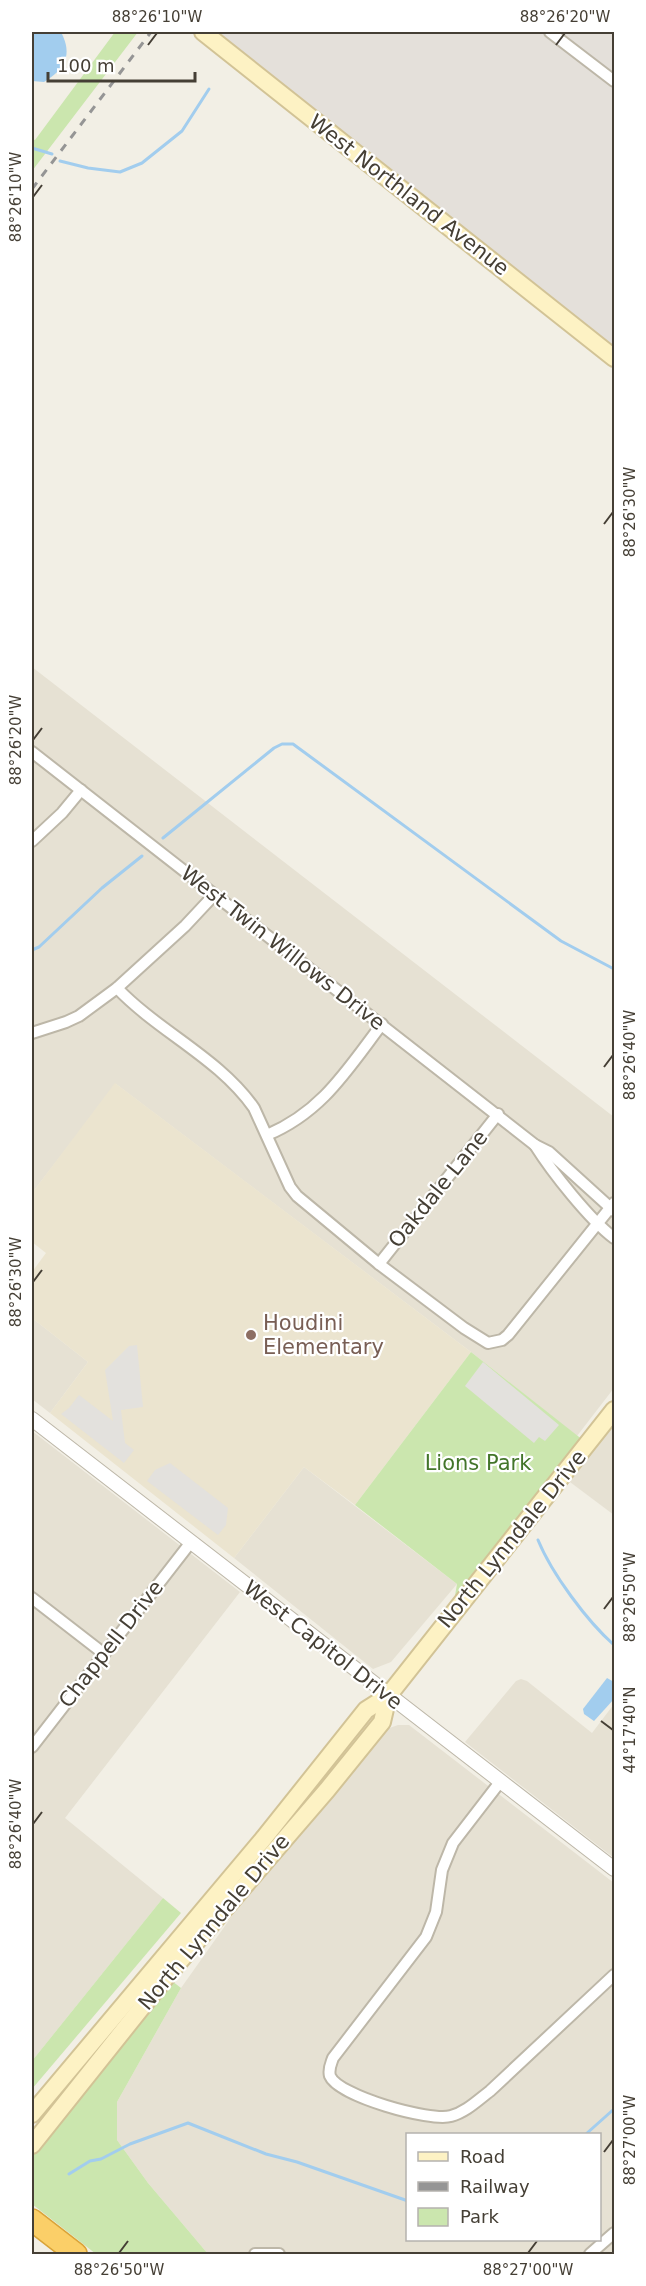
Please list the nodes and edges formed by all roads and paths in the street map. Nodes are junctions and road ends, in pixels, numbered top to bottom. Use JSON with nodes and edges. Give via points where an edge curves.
{"nodes":[{"id":1,"x":203,"y":32,"type":"edge"},
{"id":2,"x":550,"y":32,"type":"edge"},
{"id":3,"x":615,"y":81,"type":"edge"},
{"id":4,"x":615,"y":358,"type":"edge"},
{"id":5,"x":32,"y":752,"type":"edge"},
{"id":6,"x":81,"y":790,"type":"junction"},
{"id":7,"x":32,"y":841,"type":"edge"},
{"id":8,"x":214,"y":895,"type":"junction"},
{"id":9,"x":117,"y":988,"type":"junction"},
{"id":10,"x":382,"y":1024,"type":"junction"},
{"id":11,"x":32,"y":1033,"type":"edge"},
{"id":12,"x":498,"y":1114,"type":"junction"},
{"id":13,"x":267,"y":1135,"type":"junction"},
{"id":14,"x":535,"y":1145,"type":"junction"},
{"id":15,"x":613,"y":1207,"type":"edge"},
{"id":16,"x":598,"y":1224,"type":"junction"},
{"id":17,"x":615,"y":1238,"type":"edge"},
{"id":18,"x":379,"y":1264,"type":"junction"},
{"id":19,"x":615,"y":1410,"type":"edge"},
{"id":20,"x":32,"y":1419,"type":"edge"},
{"id":21,"x":191,"y":1542,"type":"junction"},
{"id":22,"x":32,"y":1598,"type":"edge"},
{"id":23,"x":103,"y":1653,"type":"junction"},
{"id":24,"x":388,"y":1696,"type":"junction"},
{"id":25,"x":32,"y":1747,"type":"edge"},
{"id":26,"x":500,"y":1782,"type":"junction"},
{"id":27,"x":615,"y":1869,"type":"edge"},
{"id":28,"x":615,"y":1975,"type":"edge"},
{"id":29,"x":32,"y":2114,"type":"edge"},
{"id":30,"x":32,"y":2145,"type":"edge"},
{"id":31,"x":32,"y":2220,"type":"edge"},
{"id":32,"x":615,"y":2233,"type":"edge"},
{"id":33,"x":76,"y":2254,"type":"edge"},
{"id":34,"x":255,"y":2254,"type":"edge"},
{"id":35,"x":279,"y":2254,"type":"edge"},
{"id":36,"x":594,"y":2254,"type":"edge"}],
"edges":[{"from":1,"to":4,"type":"main road","name":"West Northland Avenue"},
{"from":2,"to":3,"type":"street"},
{"from":5,"to":6,"type":"street","name":"West Twin Willows Drive"},
{"from":6,"to":7,"type":"street"},
{"from":6,"to":8,"type":"street","name":"West Twin Willows Drive"},
{"from":8,"to":9,"type":"street"},
{"from":8,"to":10,"type":"street","name":"West Twin Willows Drive"},
{"from":9,"to":11,"type":"street","via":[[79,1016]]},
{"from":9,"to":13,"type":"street","via":[[236,1086],[254,1108]]},
{"from":10,"to":12,"type":"street","name":"West Twin Willows Drive"},
{"from":10,"to":13,"type":"street","via":[[315,1106]]},
{"from":12,"to":14,"type":"street","name":"West Twin Willows Drive"},
{"from":12,"to":18,"type":"street","name":"Oakdale Lane"},
{"from":13,"to":18,"type":"street","via":[[297,1196]]},
{"from":14,"to":15,"type":"street","name":"West Twin Willows Drive","via":[[549,1152]]},
{"from":14,"to":16,"type":"street","name":"West Twin Willows Drive"},
{"from":15,"to":16,"type":"street"},
{"from":16,"to":17,"type":"street","name":"West Twin Willows Drive"},
{"from":16,"to":18,"type":"street","via":[[508,1335],[488,1343]]},
{"from":19,"to":24,"type":"main road","name":"North Lynndale Drive"},
{"from":20,"to":21,"type":"street","name":"West Capitol Drive"},
{"from":21,"to":23,"type":"street","name":"Chappell Drive"},
{"from":21,"to":24,"type":"street","name":"West Capitol Drive"},
{"from":22,"to":23,"type":"street"},
{"from":23,"to":25,"type":"street","name":"Chappell Drive"},
{"from":24,"to":26,"type":"street","name":"West Capitol Drive"},
{"from":24,"to":29,"type":"main road","name":"North Lynndale Drive","via":[[366,1710]]},
{"from":24,"to":30,"type":"main road","name":"North Lynndale Drive","via":[[382,1722],[166,1977]]},
{"from":26,"to":27,"type":"street","name":"West Capitol Drive"},
{"from":26,"to":28,"type":"street","via":[[453,1843],[442,1870],[436,1912],[426,1937],[333,2058],[330,2076],[346,2091],[410,2113],[451,2116],[490,2091]]},
{"from":31,"to":33,"type":"highway"},
{"from":32,"to":36,"type":"street"},
{"from":34,"to":35,"type":"street"}]}
